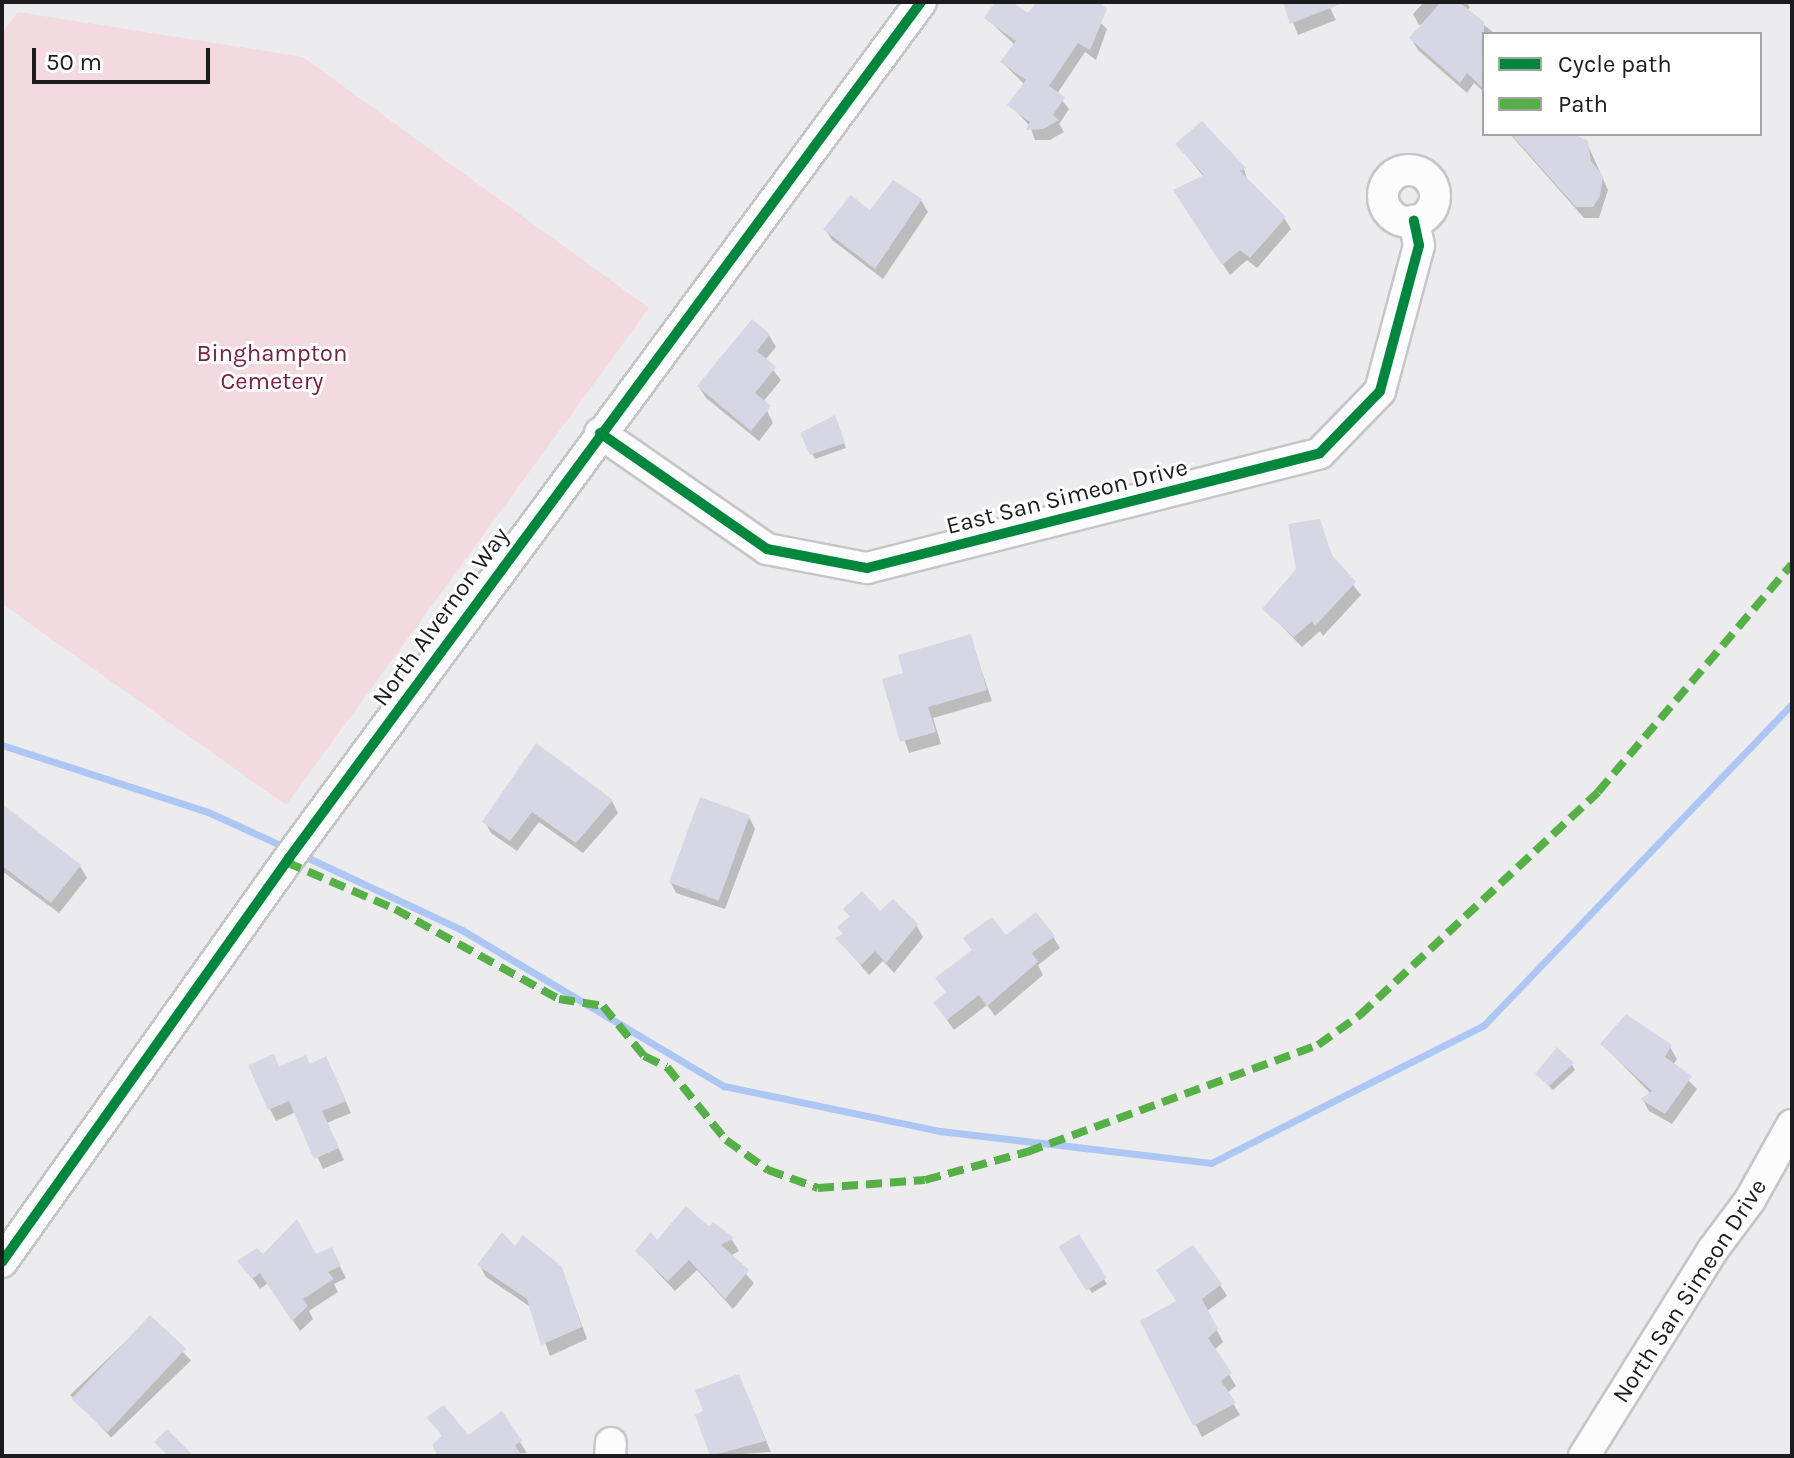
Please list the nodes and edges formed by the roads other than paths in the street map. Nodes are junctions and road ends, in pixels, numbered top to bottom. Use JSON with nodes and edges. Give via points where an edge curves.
{"nodes":[{"id":1,"x":921,"y":2,"type":"edge"},
{"id":2,"x":1414,"y":221,"type":"dead end"},
{"id":3,"x":600,"y":433,"type":"junction"},
{"id":4,"x":1792,"y":1125,"type":"edge"},
{"id":5,"x":2,"y":1262,"type":"edge"},
{"id":6,"x":1584,"y":1456,"type":"edge"}],
"edges":[{"from":1,"to":3,"type":"street","name":"North Alvernon Way"},
{"from":2,"to":3,"type":"street","name":"East San Simeon Drive","via":[[1419,245],[1380,391],[1320,453],[867,568],[767,549]]},
{"from":3,"to":5,"type":"street","name":"North Alvernon Way"},
{"from":4,"to":6,"type":"street","name":"North San Simeon Drive","via":[[1750,1200],[1712,1251]]}]}
